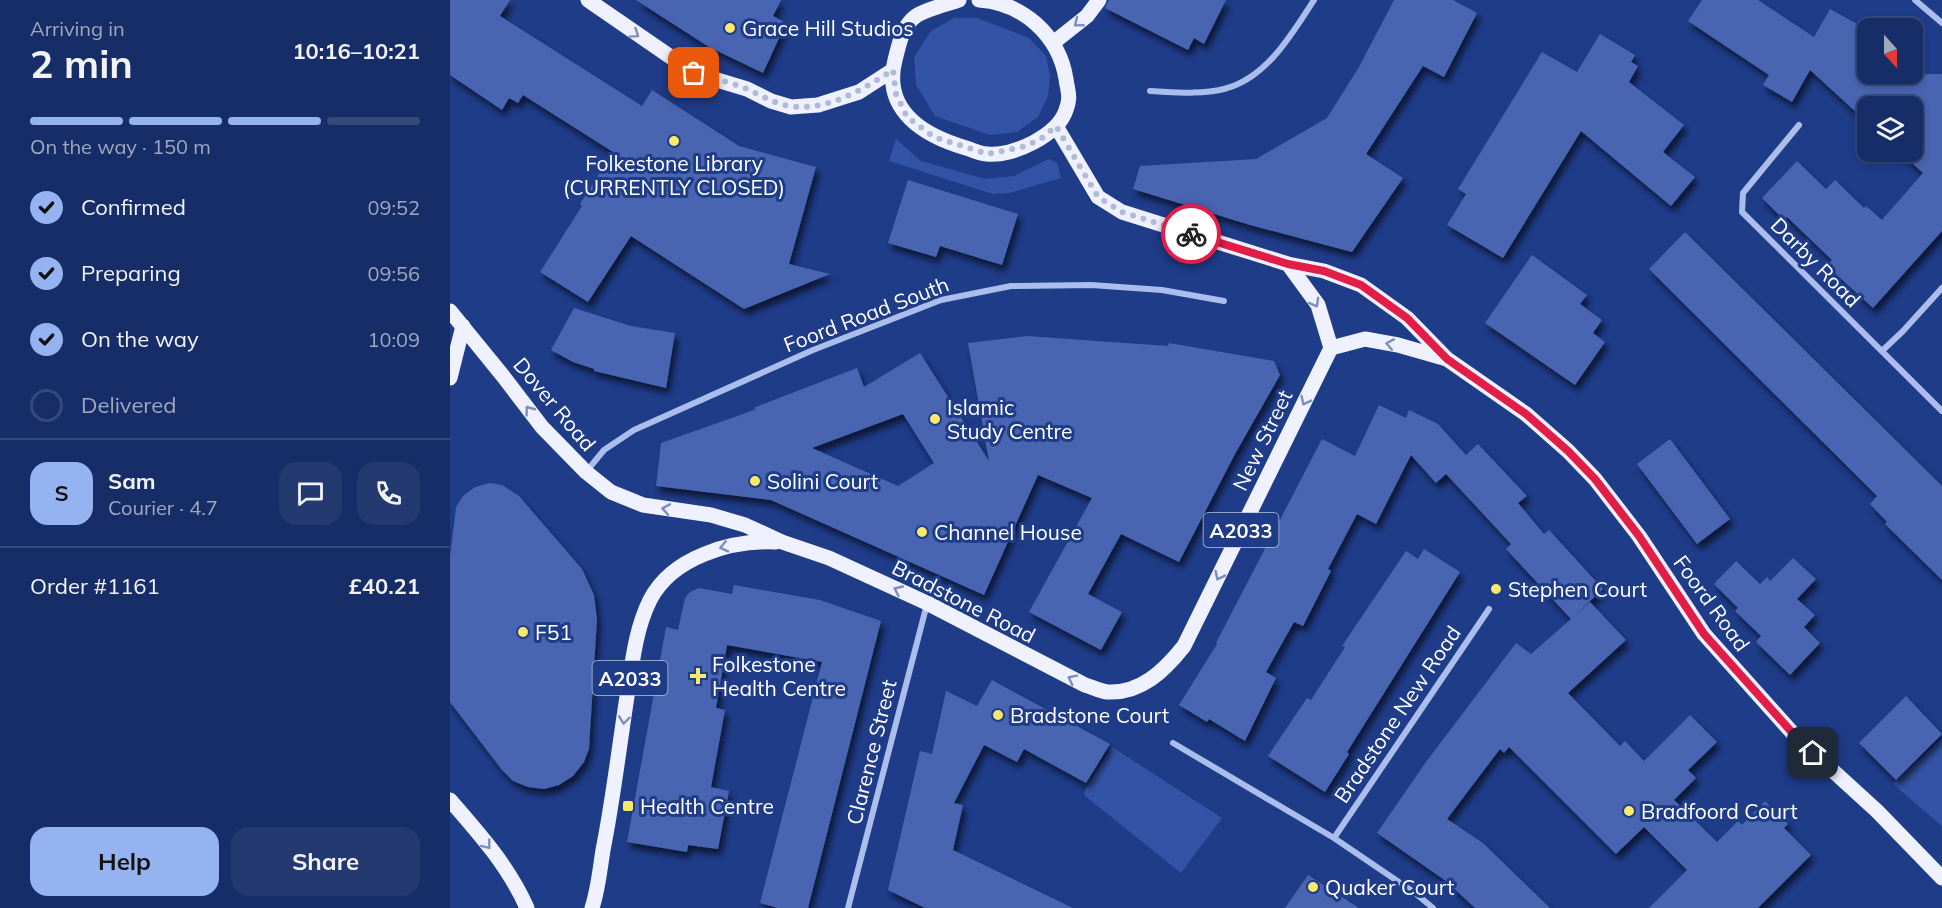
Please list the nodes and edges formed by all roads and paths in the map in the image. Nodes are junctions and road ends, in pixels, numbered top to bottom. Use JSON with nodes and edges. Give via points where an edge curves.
{"nodes":[{"id":1,"x":588,"y":0,"type":"edge"},
{"id":2,"x":920,"y":0,"type":"edge"},
{"id":3,"x":958,"y":0,"type":"edge"},
{"id":4,"x":979,"y":0,"type":"edge"},
{"id":5,"x":1099,"y":0,"type":"edge"},
{"id":6,"x":1314,"y":0,"type":"edge"},
{"id":7,"x":1916,"y":0,"type":"edge"},
{"id":8,"x":916,"y":16,"type":"junction"},
{"id":9,"x":1942,"y":23,"type":"edge"},
{"id":10,"x":1053,"y":43,"type":"junction"},
{"id":11,"x":893,"y":70,"type":"junction"},
{"id":12,"x":1150,"y":91,"type":"dead end"},
{"id":13,"x":1799,"y":125,"type":"dead end"},
{"id":14,"x":1056,"y":126,"type":"junction"},
{"id":15,"x":1288,"y":264,"type":"junction"},
{"id":16,"x":1942,"y":288,"type":"edge"},
{"id":17,"x":1224,"y":302,"type":"dead end"},
{"id":18,"x":450,"y":311,"type":"edge"},
{"id":19,"x":462,"y":326,"type":"junction"},
{"id":20,"x":1330,"y":348,"type":"junction"},
{"id":21,"x":1882,"y":351,"type":"junction"},
{"id":22,"x":1447,"y":359,"type":"junction"},
{"id":23,"x":450,"y":378,"type":"edge"},
{"id":24,"x":1942,"y":411,"type":"edge"},
{"id":25,"x":586,"y":472,"type":"junction"},
{"id":26,"x":782,"y":542,"type":"junction"},
{"id":27,"x":927,"y":603,"type":"junction"},
{"id":28,"x":1489,"y":609,"type":"dead end"},
{"id":29,"x":1128,"y":690,"type":"joint"},
{"id":30,"x":1173,"y":743,"type":"dead end"},
{"id":31,"x":450,"y":800,"type":"edge"},
{"id":32,"x":1334,"y":838,"type":"junction"},
{"id":33,"x":1942,"y":878,"type":"edge"},
{"id":34,"x":527,"y":908,"type":"edge"},
{"id":35,"x":592,"y":908,"type":"edge"},
{"id":36,"x":848,"y":908,"type":"edge"},
{"id":37,"x":1433,"y":908,"type":"edge"}],
"edges":[{"from":1,"to":11,"type":"main road","one_way":true,"via":[[694,73],[791,107],[818,105],[860,92]]},
{"from":2,"to":8,"type":"main road"},
{"from":3,"to":8,"type":"main road"},
{"from":4,"to":10,"type":"main road","via":[[1030,17]]},
{"from":5,"to":10,"type":"main road","one_way":true,"via":[[1087,16]]},
{"from":6,"to":12,"type":"street","via":[[1276,54],[1245,81],[1199,92]]},
{"from":7,"to":9,"type":"street"},
{"from":8,"to":11,"type":"main road","via":[[902,35]]},
{"from":10,"to":14,"type":"main road","via":[[1070,98],[1065,115]]},
{"from":11,"to":14,"type":"main road","via":[[896,94],[907,117],[934,137],[988,154],[1026,146]]},
{"from":13,"to":21,"type":"street","name":"Darby Road","via":[[1743,193],[1742,212]]},
{"from":14,"to":15,"type":"main road","via":[[1098,197],[1122,212]]},
{"from":15,"to":20,"type":"main road","one_way":true,"via":[[1318,305]]},
{"from":15,"to":22,"type":"main road","via":[[1324,271],[1361,285],[1407,318]]},
{"from":16,"to":21,"type":"street"},
{"from":17,"to":25,"type":"street","name":"Foord Road South","via":[[1162,290],[1091,285],[1011,286],[941,300],[813,350],[634,430],[604,450]]},
{"from":18,"to":19,"type":"main road","name":"Dover Road","number":"A2033"},
{"from":19,"to":23,"type":"main road"},
{"from":25,"to":19,"type":"main road","name":"Dover Road","number":"A2033","one_way":true,"via":[[542,427]]},
{"from":22,"to":20,"type":"main road","one_way":true,"via":[[1365,339]]},
{"from":20,"to":29,"type":"main road","name":"New Street","number":"A2033","one_way":true,"via":[[1184,646],[1146,684]]},
{"from":21,"to":24,"type":"street","name":"Darby Road"},
{"from":22,"to":33,"type":"main road","name":"Foord Road","via":[[1526,414],[1575,458],[1639,536],[1704,634],[1797,738],[1877,811]]},
{"from":26,"to":25,"type":"main road","name":"Dover Road","number":"A2033","one_way":true,"via":[[711,515],[644,505],[611,492]]},
{"from":27,"to":26,"type":"main road","name":"Bradstone Road","number":"A2033","one_way":true,"via":[[830,558]]},
{"from":26,"to":35,"type":"main road","number":"A2033","one_way":true,"via":[[761,541],[712,550],[681,568],[651,599],[634,652]]},
{"from":29,"to":27,"type":"main road","name":"Bradstone Road","number":"A2033","one_way":true,"via":[[1106,692],[1085,685]]},
{"from":27,"to":36,"type":"street","name":"Clarence Street"},
{"from":28,"to":32,"type":"street","name":"Bradstone New Road"},
{"from":30,"to":32,"type":"street"},
{"from":31,"to":34,"type":"main road","one_way":true,"via":[[502,863]]},
{"from":32,"to":37,"type":"street"}]}
